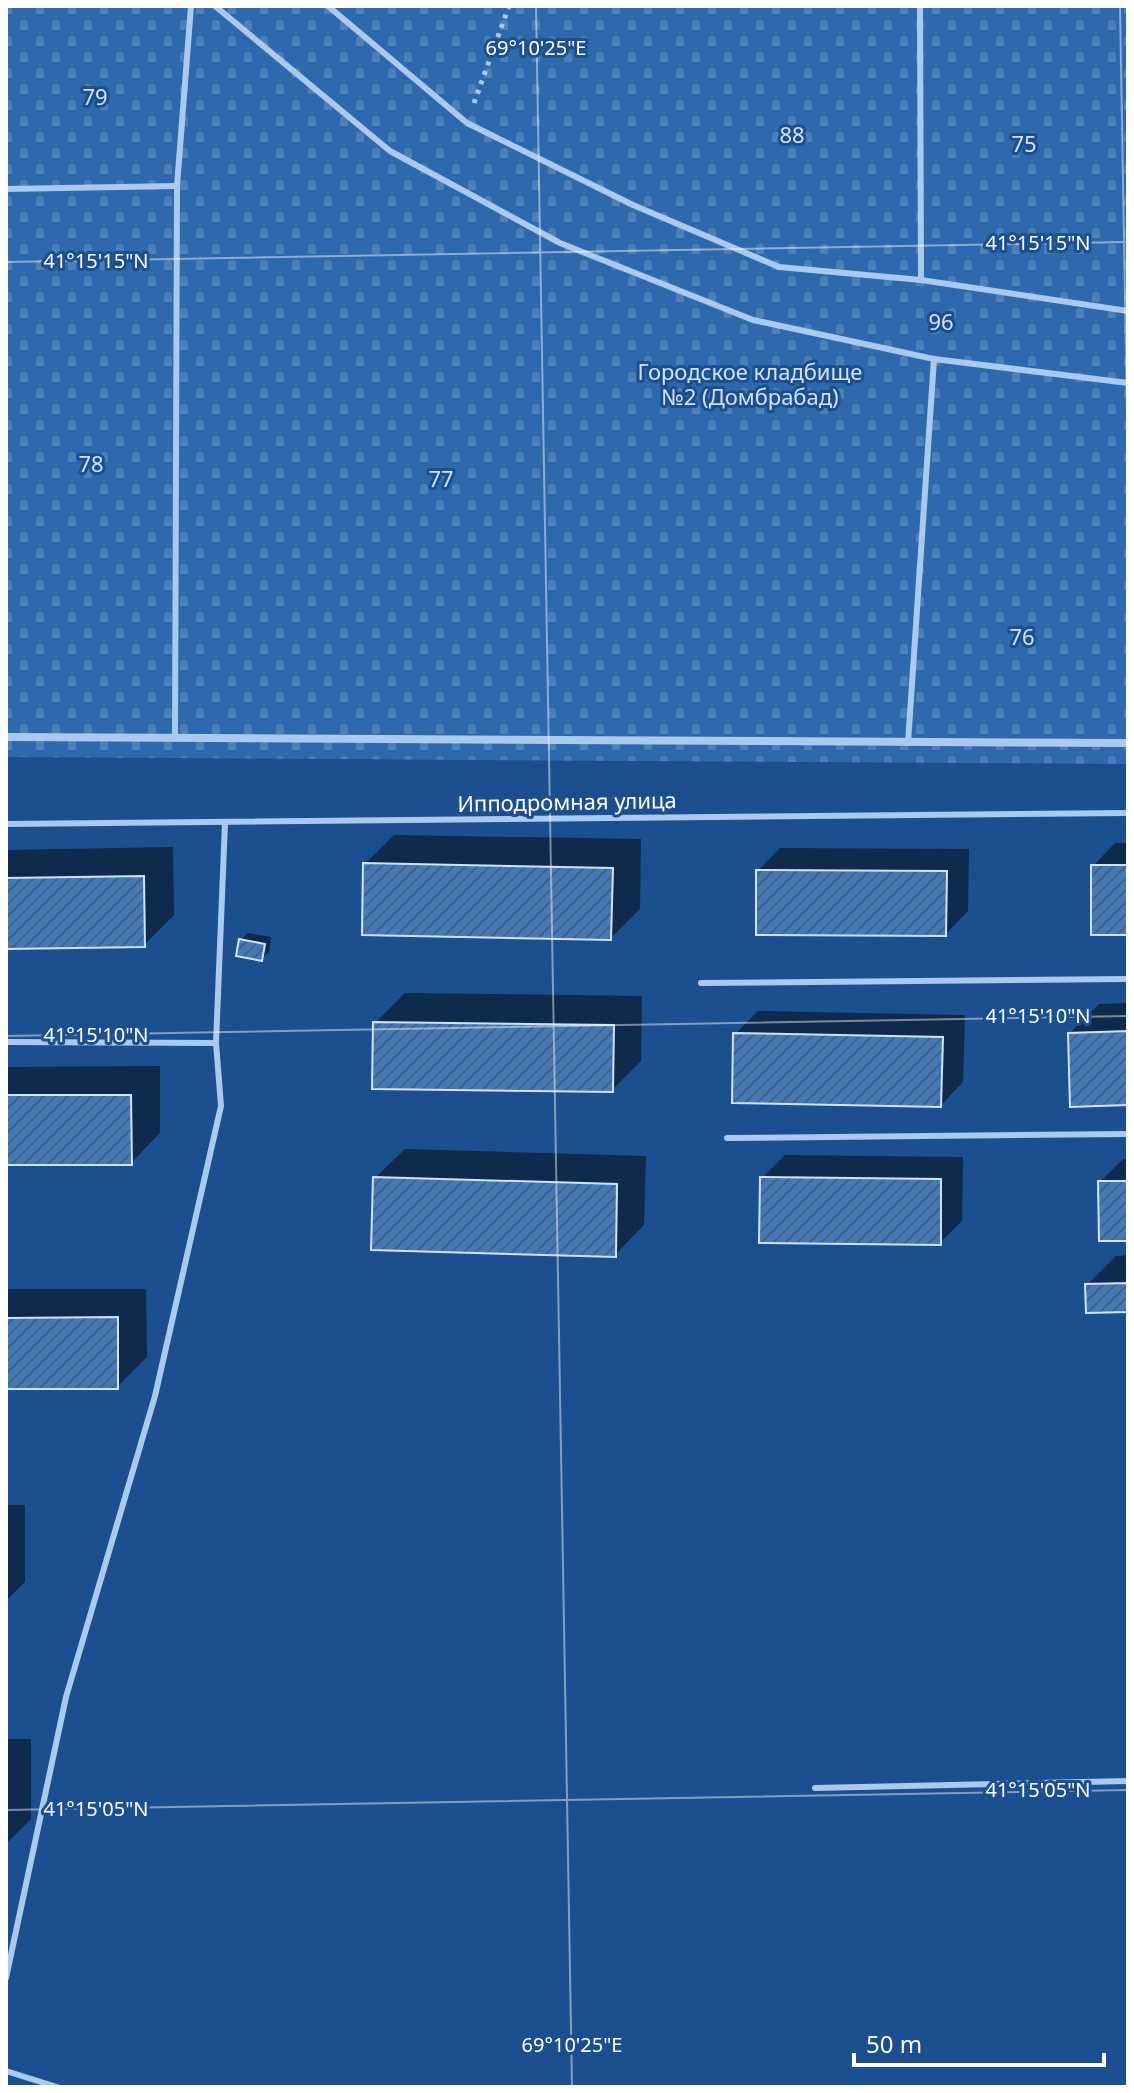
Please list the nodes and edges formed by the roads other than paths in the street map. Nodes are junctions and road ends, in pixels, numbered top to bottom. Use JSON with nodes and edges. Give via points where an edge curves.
{"nodes":[{"id":1,"x":191,"y":6,"type":"edge"},
{"id":2,"x":215,"y":6,"type":"edge"},
{"id":3,"x":328,"y":6,"type":"edge"},
{"id":4,"x":920,"y":6,"type":"edge"},
{"id":5,"x":177,"y":186,"type":"junction"},
{"id":6,"x":6,"y":189,"type":"edge"},
{"id":7,"x":921,"y":280,"type":"junction"},
{"id":8,"x":1128,"y":311,"type":"edge"},
{"id":9,"x":934,"y":359,"type":"junction"},
{"id":10,"x":1128,"y":383,"type":"edge"},
{"id":11,"x":6,"y":737,"type":"edge"},
{"id":12,"x":175,"y":739,"type":"junction"},
{"id":13,"x":908,"y":743,"type":"junction"},
{"id":14,"x":1128,"y":743,"type":"edge"},
{"id":15,"x":1128,"y":813,"type":"edge"},
{"id":16,"x":225,"y":823,"type":"junction"},
{"id":17,"x":6,"y":824,"type":"edge"},
{"id":18,"x":1128,"y":979,"type":"edge"},
{"id":19,"x":701,"y":983,"type":"dead end"},
{"id":20,"x":6,"y":1042,"type":"edge"},
{"id":21,"x":216,"y":1043,"type":"junction"},
{"id":22,"x":1128,"y":1134,"type":"edge"},
{"id":23,"x":727,"y":1138,"type":"dead end"},
{"id":24,"x":1128,"y":1781,"type":"edge"},
{"id":25,"x":815,"y":1788,"type":"dead end"},
{"id":26,"x":6,"y":1978,"type":"edge"},
{"id":27,"x":6,"y":2071,"type":"edge"},
{"id":28,"x":57,"y":2087,"type":"edge"}],
"edges":[{"from":1,"to":5,"type":"lane"},
{"from":2,"to":9,"type":"lane","via":[[390,151],[560,243],[753,320]]},
{"from":3,"to":7,"type":"lane","via":[[467,123],[633,205],[779,267]]},
{"from":4,"to":7,"type":"lane"},
{"from":5,"to":6,"type":"lane"},
{"from":5,"to":12,"type":"lane"},
{"from":7,"to":8,"type":"lane"},
{"from":9,"to":10,"type":"lane"},
{"from":9,"to":13,"type":"lane"},
{"from":11,"to":12,"type":"street"},
{"from":12,"to":13,"type":"street"},
{"from":13,"to":14,"type":"street"},
{"from":15,"to":16,"type":"lane","name":"Ипподромная улица"},
{"from":16,"to":17,"type":"lane","name":"Ипподромная улица"},
{"from":16,"to":21,"type":"lane"},
{"from":18,"to":19,"type":"lane"},
{"from":20,"to":21,"type":"lane"},
{"from":21,"to":26,"type":"lane","via":[[218,1121],[155,1396],[66,1697]]},
{"from":22,"to":23,"type":"lane"},
{"from":24,"to":25,"type":"lane"},
{"from":27,"to":28,"type":"lane"}]}
